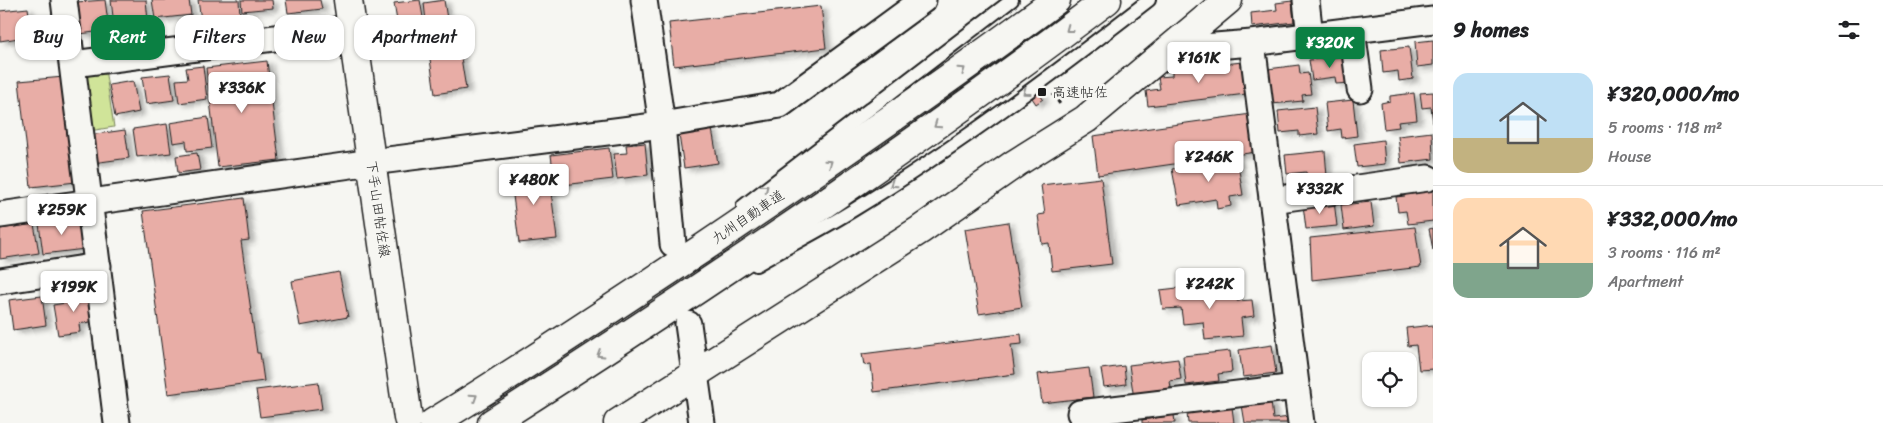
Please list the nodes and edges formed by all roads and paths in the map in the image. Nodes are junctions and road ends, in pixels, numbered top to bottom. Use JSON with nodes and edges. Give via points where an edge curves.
{"nodes":[{"id":1,"x":64,"y":0,"type":"edge"},
{"id":2,"x":348,"y":0,"type":"edge"},
{"id":3,"x":644,"y":0,"type":"edge"},
{"id":4,"x":923,"y":0,"type":"edge"},
{"id":5,"x":1012,"y":0,"type":"edge"},
{"id":6,"x":1056,"y":0,"type":"edge"},
{"id":7,"x":1108,"y":0,"type":"edge"},
{"id":8,"x":1149,"y":0,"type":"edge"},
{"id":9,"x":1228,"y":0,"type":"edge"},
{"id":10,"x":1306,"y":0,"type":"edge"},
{"id":11,"x":1433,"y":20,"type":"edge"},
{"id":12,"x":352,"y":28,"type":"junction"},
{"id":13,"x":1352,"y":30,"type":"junction"},
{"id":14,"x":1310,"y":36,"type":"junction"},
{"id":15,"x":1252,"y":43,"type":"junction"},
{"id":16,"x":1167,"y":50,"type":"junction"},
{"id":17,"x":73,"y":64,"type":"junction"},
{"id":18,"x":1360,"y":89,"type":"dead end"},
{"id":19,"x":662,"y":125,"type":"junction"},
{"id":20,"x":372,"y":162,"type":"junction"},
{"id":21,"x":1428,"y":178,"type":"dead end"},
{"id":22,"x":1272,"y":200,"type":"junction"},
{"id":23,"x":90,"y":204,"type":"junction"},
{"id":24,"x":0,"y":215,"type":"edge"},
{"id":25,"x":673,"y":244,"type":"dead end"},
{"id":26,"x":98,"y":266,"type":"junction"},
{"id":27,"x":0,"y":281,"type":"edge"},
{"id":28,"x":617,"y":305,"type":"junction"},
{"id":29,"x":688,"y":324,"type":"dead end"},
{"id":30,"x":630,"y":335,"type":"junction"},
{"id":31,"x":696,"y":375,"type":"junction"},
{"id":32,"x":1296,"y":387,"type":"junction"},
{"id":33,"x":1080,"y":413,"type":"dead end"},
{"id":34,"x":421,"y":420,"type":"edge"},
{"id":35,"x":117,"y":423,"type":"edge"},
{"id":36,"x":492,"y":423,"type":"edge"},
{"id":37,"x":618,"y":423,"type":"edge"},
{"id":38,"x":702,"y":423,"type":"edge"},
{"id":39,"x":1301,"y":423,"type":"edge"}],
"edges":[{"from":1,"to":17,"type":"street"},
{"from":2,"to":12,"type":"main road","name":"下手山田帖佐線"},
{"from":3,"to":19,"type":"street"},
{"from":4,"to":19,"type":"street","via":[[780,105]]},
{"from":28,"to":5,"type":"lane","one_way":true},
{"from":28,"to":6,"type":"main road","name":"九州自動車道","one_way":true,"via":[[980,58]]},
{"from":7,"to":30,"type":"main road","one_way":true,"via":[[961,108]]},
{"from":8,"to":30,"type":"lane","one_way":true,"via":[[943,151],[855,209]]},
{"from":9,"to":16,"type":"main road"},
{"from":10,"to":14,"type":"street"},
{"from":11,"to":13,"type":"street"},
{"from":12,"to":17,"type":"street"},
{"from":12,"to":20,"type":"main road","name":"下手山田帖佐線"},
{"from":13,"to":14,"type":"street"},
{"from":13,"to":18,"type":"street"},
{"from":14,"to":15,"type":"street"},
{"from":15,"to":16,"type":"street"},
{"from":15,"to":22,"type":"street"},
{"from":16,"to":31,"type":"main road","via":[[1086,119]]},
{"from":17,"to":23,"type":"street"},
{"from":19,"to":20,"type":"street"},
{"from":19,"to":25,"type":"street"},
{"from":20,"to":23,"type":"street"},
{"from":20,"to":34,"type":"main road","name":"下手山田帖佐線"},
{"from":21,"to":22,"type":"street"},
{"from":22,"to":32,"type":"street"},
{"from":23,"to":24,"type":"street"},
{"from":23,"to":26,"type":"street"},
{"from":26,"to":27,"type":"street"},
{"from":26,"to":35,"type":"street"},
{"from":34,"to":28,"type":"main road","name":"九州自動車道","one_way":true},
{"from":29,"to":31,"type":"street"},
{"from":30,"to":36,"type":"main road","one_way":true},
{"from":31,"to":37,"type":"main road"},
{"from":31,"to":38,"type":"street"},
{"from":32,"to":33,"type":"street"},
{"from":32,"to":39,"type":"street"}]}
